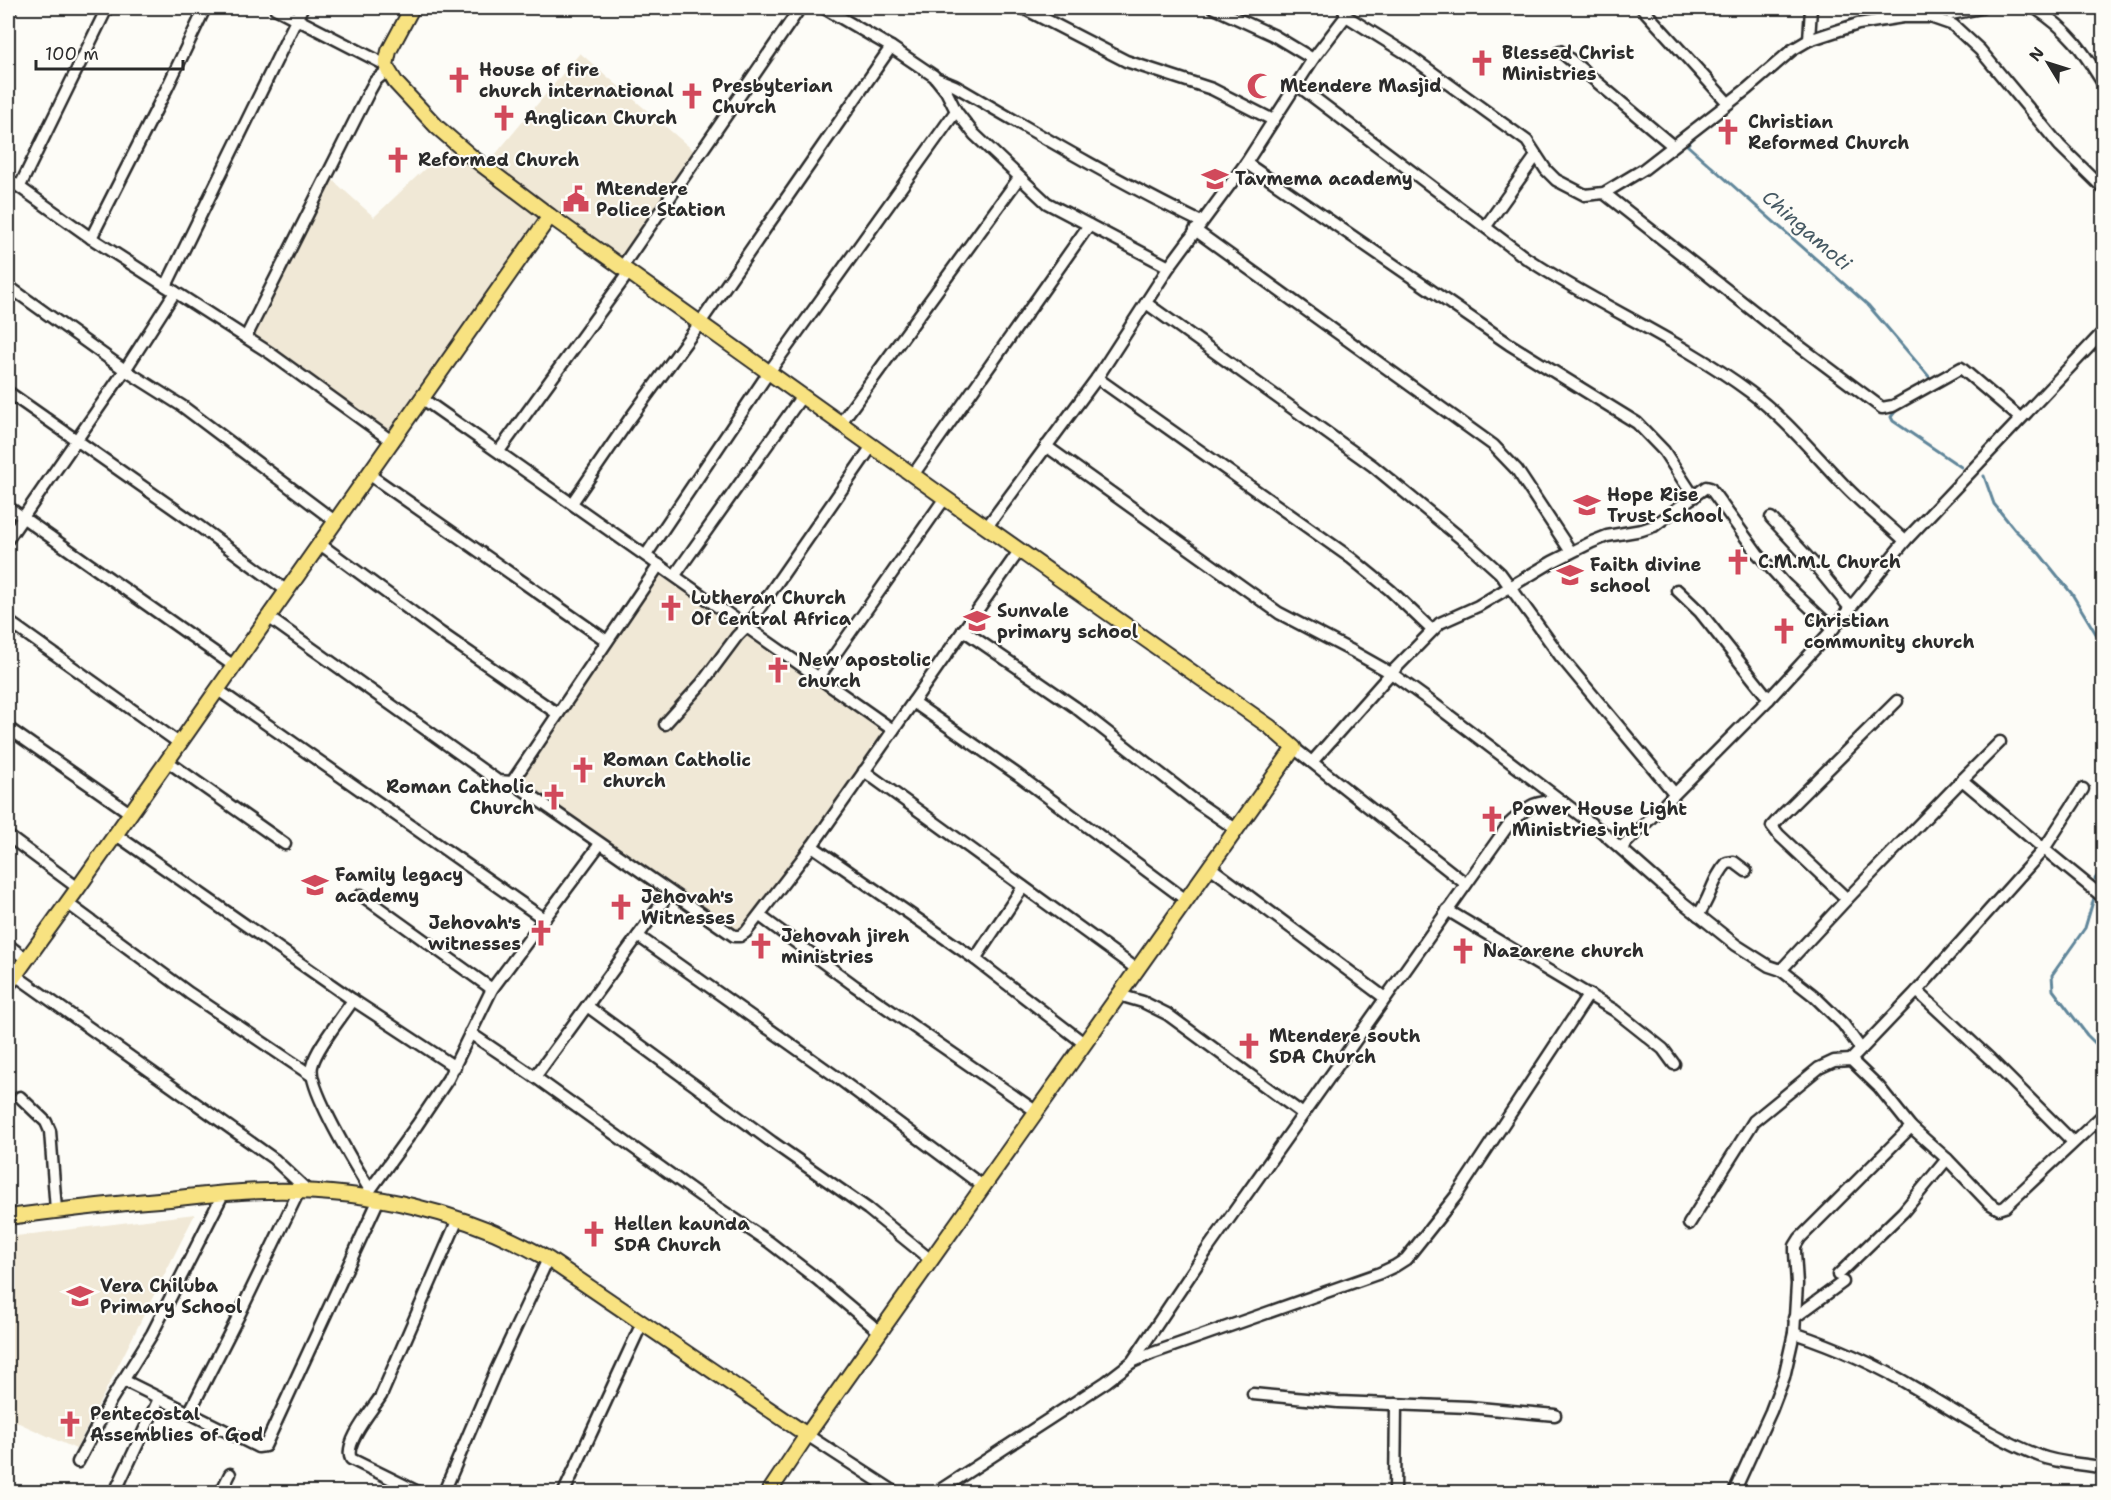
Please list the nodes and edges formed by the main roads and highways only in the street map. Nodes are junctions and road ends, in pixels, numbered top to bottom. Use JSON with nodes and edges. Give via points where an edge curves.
{"nodes":[{"id":1,"x":412,"y":8,"type":"edge"},
{"id":2,"x":550,"y":216,"type":"junction"},
{"id":3,"x":11,"y":980,"type":"edge"},
{"id":4,"x":8,"y":1217,"type":"edge"},
{"id":5,"x":807,"y":1435,"type":"junction"},
{"id":6,"x":769,"y":1492,"type":"edge"}],
"edges":[{"from":1,"to":2,"type":"main road","via":[[389,51],[387,68],[396,83],[437,127]]},
{"from":2,"to":3,"type":"main road"},
{"from":2,"to":5,"type":"main road","via":[[1270,727],[1294,748]]},
{"from":4,"to":5,"type":"main road","via":[[224,1194],[303,1191],[372,1195],[458,1219],[548,1258]]},
{"from":5,"to":6,"type":"main road"}]}
